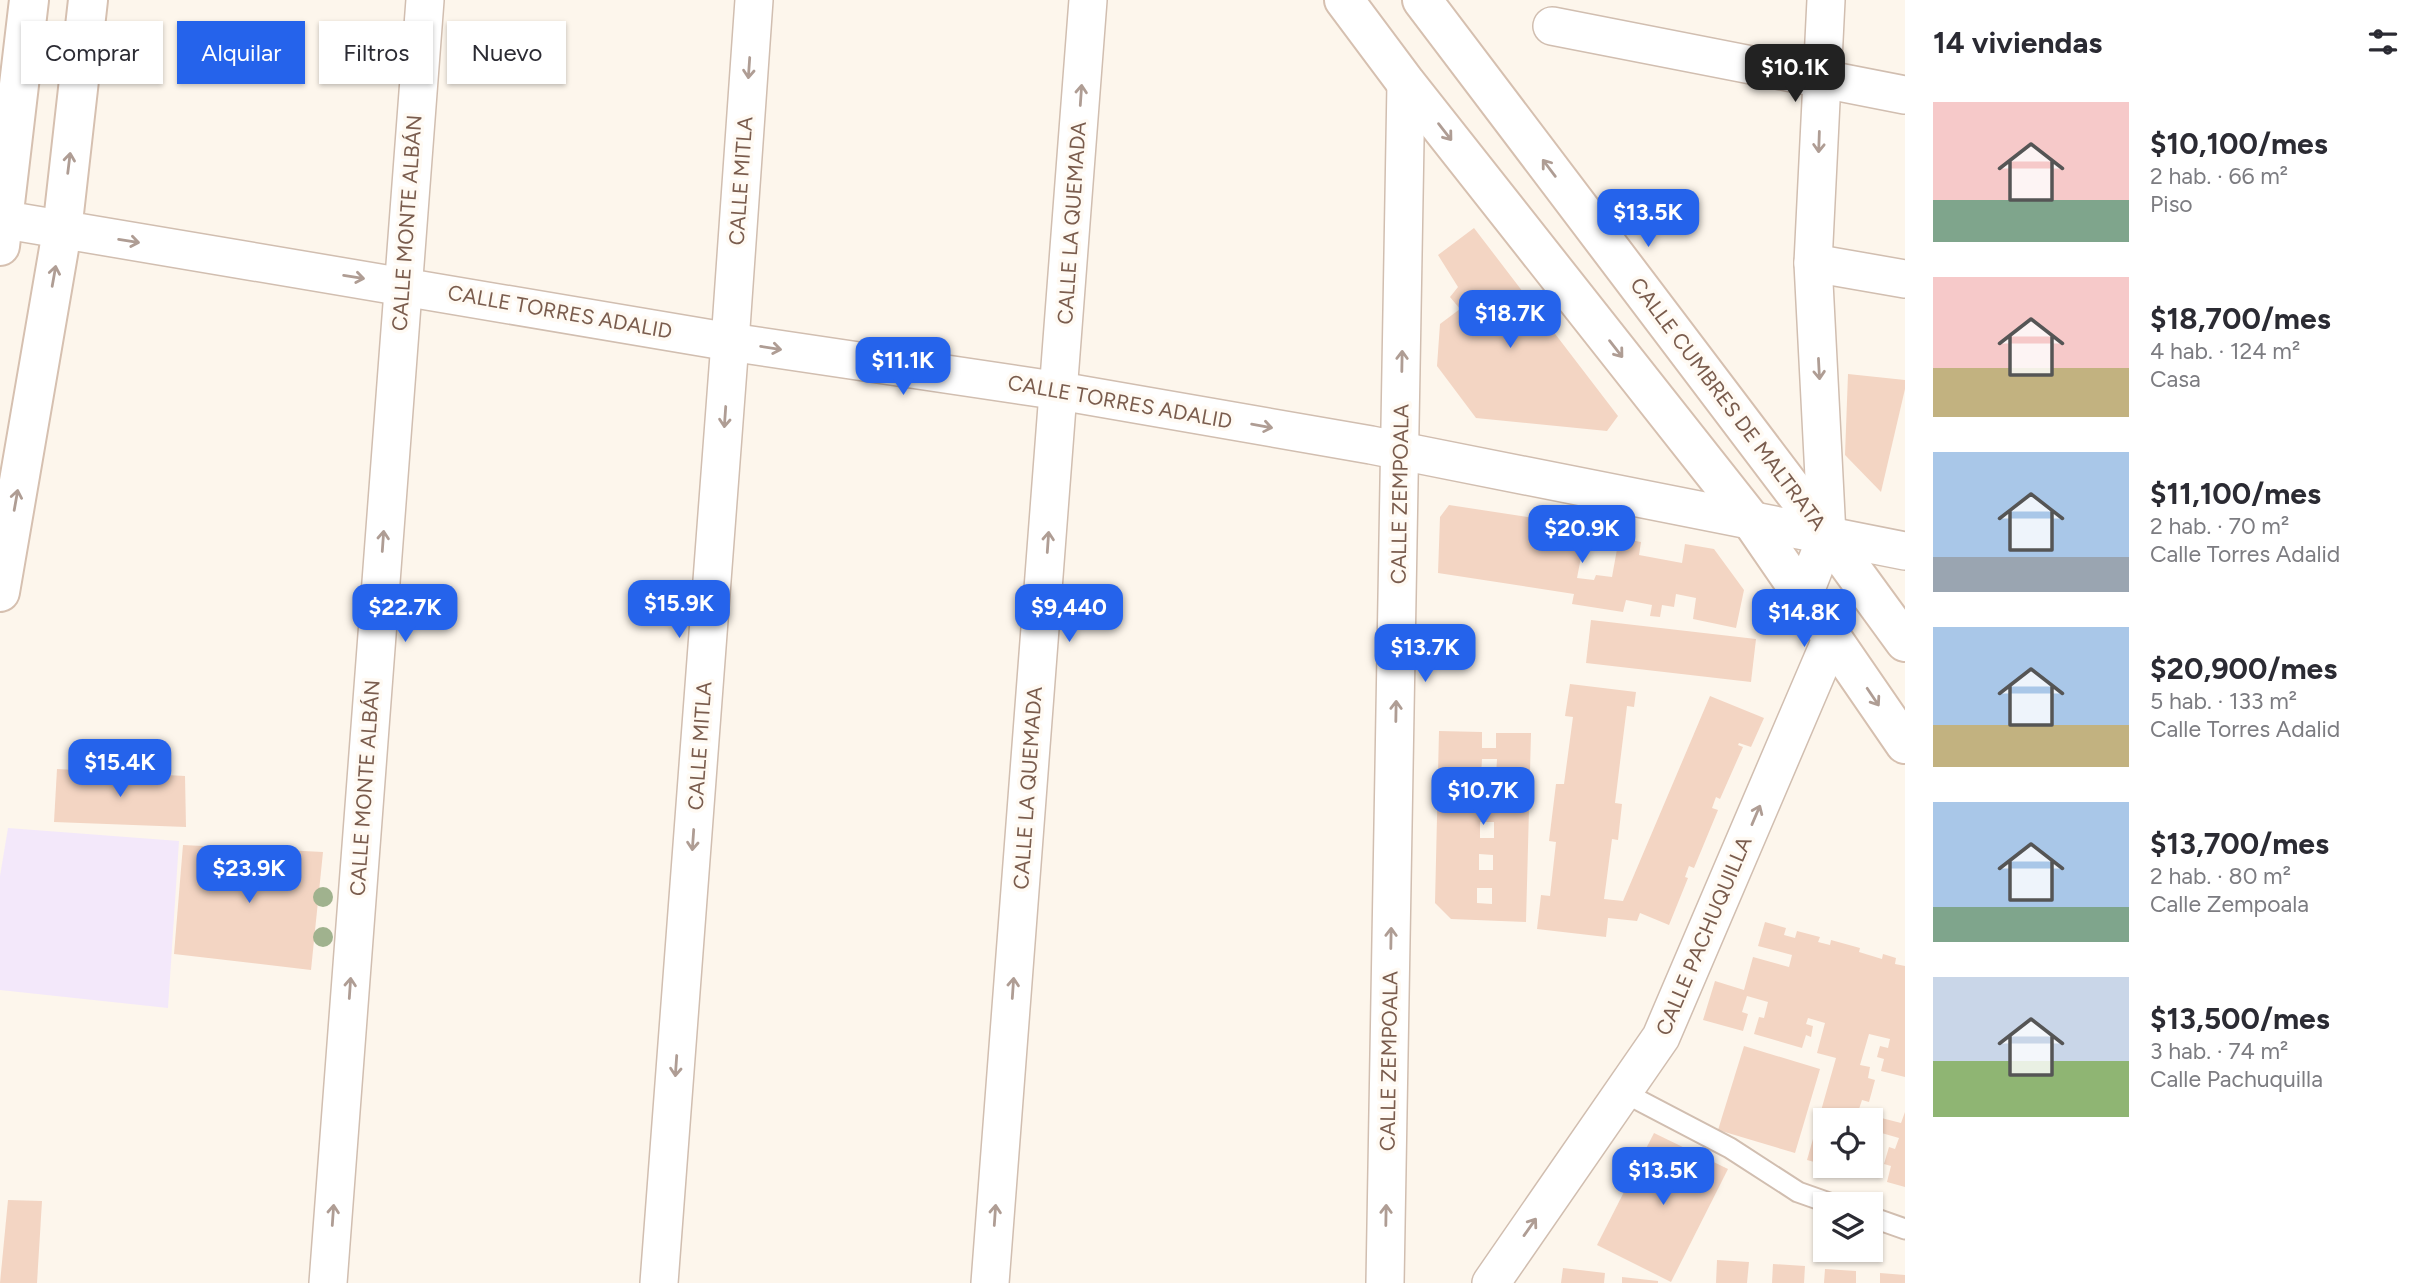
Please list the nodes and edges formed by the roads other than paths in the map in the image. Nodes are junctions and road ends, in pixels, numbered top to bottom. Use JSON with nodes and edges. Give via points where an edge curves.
{"nodes":[{"id":1,"x":29,"y":0,"type":"edge"},
{"id":2,"x":88,"y":0,"type":"edge"},
{"id":3,"x":425,"y":0,"type":"edge"},
{"id":4,"x":754,"y":0,"type":"edge"},
{"id":5,"x":1088,"y":0,"type":"edge"},
{"id":6,"x":1344,"y":0,"type":"edge"},
{"id":7,"x":1422,"y":0,"type":"edge"},
{"id":8,"x":1826,"y":0,"type":"edge"},
{"id":9,"x":1552,"y":26,"type":"dead end"},
{"id":10,"x":1821,"y":80,"type":"junction"},
{"id":11,"x":1406,"y":83,"type":"junction"},
{"id":12,"x":1905,"y":95,"type":"edge"},
{"id":13,"x":2,"y":228,"type":"edge"},
{"id":14,"x":62,"y":230,"type":"junction"},
{"id":15,"x":1814,"y":263,"type":"junction"},
{"id":16,"x":1905,"y":279,"type":"edge"},
{"id":17,"x":402,"y":285,"type":"junction"},
{"id":18,"x":730,"y":342,"type":"junction"},
{"id":19,"x":1060,"y":391,"type":"junction"},
{"id":20,"x":1400,"y":450,"type":"junction"},
{"id":21,"x":1751,"y":520,"type":"junction"},
{"id":22,"x":1827,"y":535,"type":"junction"},
{"id":23,"x":1905,"y":551,"type":"edge"},
{"id":24,"x":0,"y":592,"type":"edge"},
{"id":25,"x":1804,"y":594,"type":"junction"},
{"id":26,"x":1832,"y":637,"type":"junction"},
{"id":27,"x":1905,"y":642,"type":"edge"},
{"id":28,"x":1905,"y":744,"type":"edge"},
{"id":29,"x":1623,"y":1092,"type":"junction"},
{"id":30,"x":1813,"y":1197,"type":"edge"},
{"id":31,"x":1883,"y":1221,"type":"edge"},
{"id":32,"x":1905,"y":1229,"type":"edge"},
{"id":33,"x":328,"y":1283,"type":"edge"},
{"id":34,"x":659,"y":1283,"type":"edge"},
{"id":35,"x":990,"y":1283,"type":"edge"},
{"id":36,"x":1385,"y":1283,"type":"edge"},
{"id":37,"x":1491,"y":1283,"type":"edge"}],
"edges":[{"from":1,"to":13,"type":"main road"},
{"from":14,"to":2,"type":"main road","one_way":true},
{"from":3,"to":17,"type":"street","name":"CALLE MONTE ALBÁN"},
{"from":4,"to":18,"type":"street","name":"CALLE MITLA","one_way":true},
{"from":19,"to":5,"type":"street","name":"CALLE LA QUEMADA","one_way":true},
{"from":6,"to":11,"type":"main road"},
{"from":22,"to":7,"type":"main road","name":"CALLE CUMBRES DE MALTRATA","one_way":true},
{"from":8,"to":10,"type":"street"},
{"from":9,"to":10,"type":"street"},
{"from":10,"to":12,"type":"street"},
{"from":10,"to":15,"type":"street","one_way":true},
{"from":20,"to":11,"type":"street","name":"CALLE ZEMPOALA","one_way":true},
{"from":11,"to":21,"type":"main road","one_way":true},
{"from":13,"to":14,"type":"street","name":"CALLE TORRES ADALID"},
{"from":14,"to":17,"type":"street","name":"CALLE TORRES ADALID","one_way":true},
{"from":24,"to":14,"type":"main road","one_way":true},
{"from":15,"to":16,"type":"street"},
{"from":15,"to":22,"type":"street","one_way":true},
{"from":17,"to":18,"type":"street","name":"CALLE TORRES ADALID"},
{"from":33,"to":17,"type":"street","name":"CALLE MONTE ALBÁN","one_way":true},
{"from":18,"to":19,"type":"street","name":"CALLE TORRES ADALID","one_way":true},
{"from":18,"to":34,"type":"street","name":"CALLE MITLA","one_way":true},
{"from":19,"to":20,"type":"street","name":"CALLE TORRES ADALID","one_way":true},
{"from":35,"to":19,"type":"street","name":"CALLE LA QUEMADA","one_way":true},
{"from":20,"to":21,"type":"street","name":"CALLE TORRES ADALID"},
{"from":36,"to":20,"type":"street","name":"CALLE ZEMPOALA","one_way":true},
{"from":21,"to":22,"type":"street","name":"CALLE TORRES ADALID"},
{"from":21,"to":25,"type":"main road"},
{"from":22,"to":23,"type":"street","name":"CALLE TORRES ADALID"},
{"from":22,"to":25,"type":"street"},
{"from":22,"to":27,"type":"main road","name":"CALLE CUMBRES DE MALTRATA"},
{"from":25,"to":26,"type":"main road"},
{"from":26,"to":28,"type":"main road","one_way":true},
{"from":29,"to":26,"type":"street","name":"CALLE PACHUQUILLA","one_way":true,"via":[[1661,1037]]},
{"from":29,"to":30,"type":"lane"},
{"from":37,"to":29,"type":"street","name":"CALLE PACHUQUILLA","one_way":true},
{"from":31,"to":32,"type":"lane"}]}
